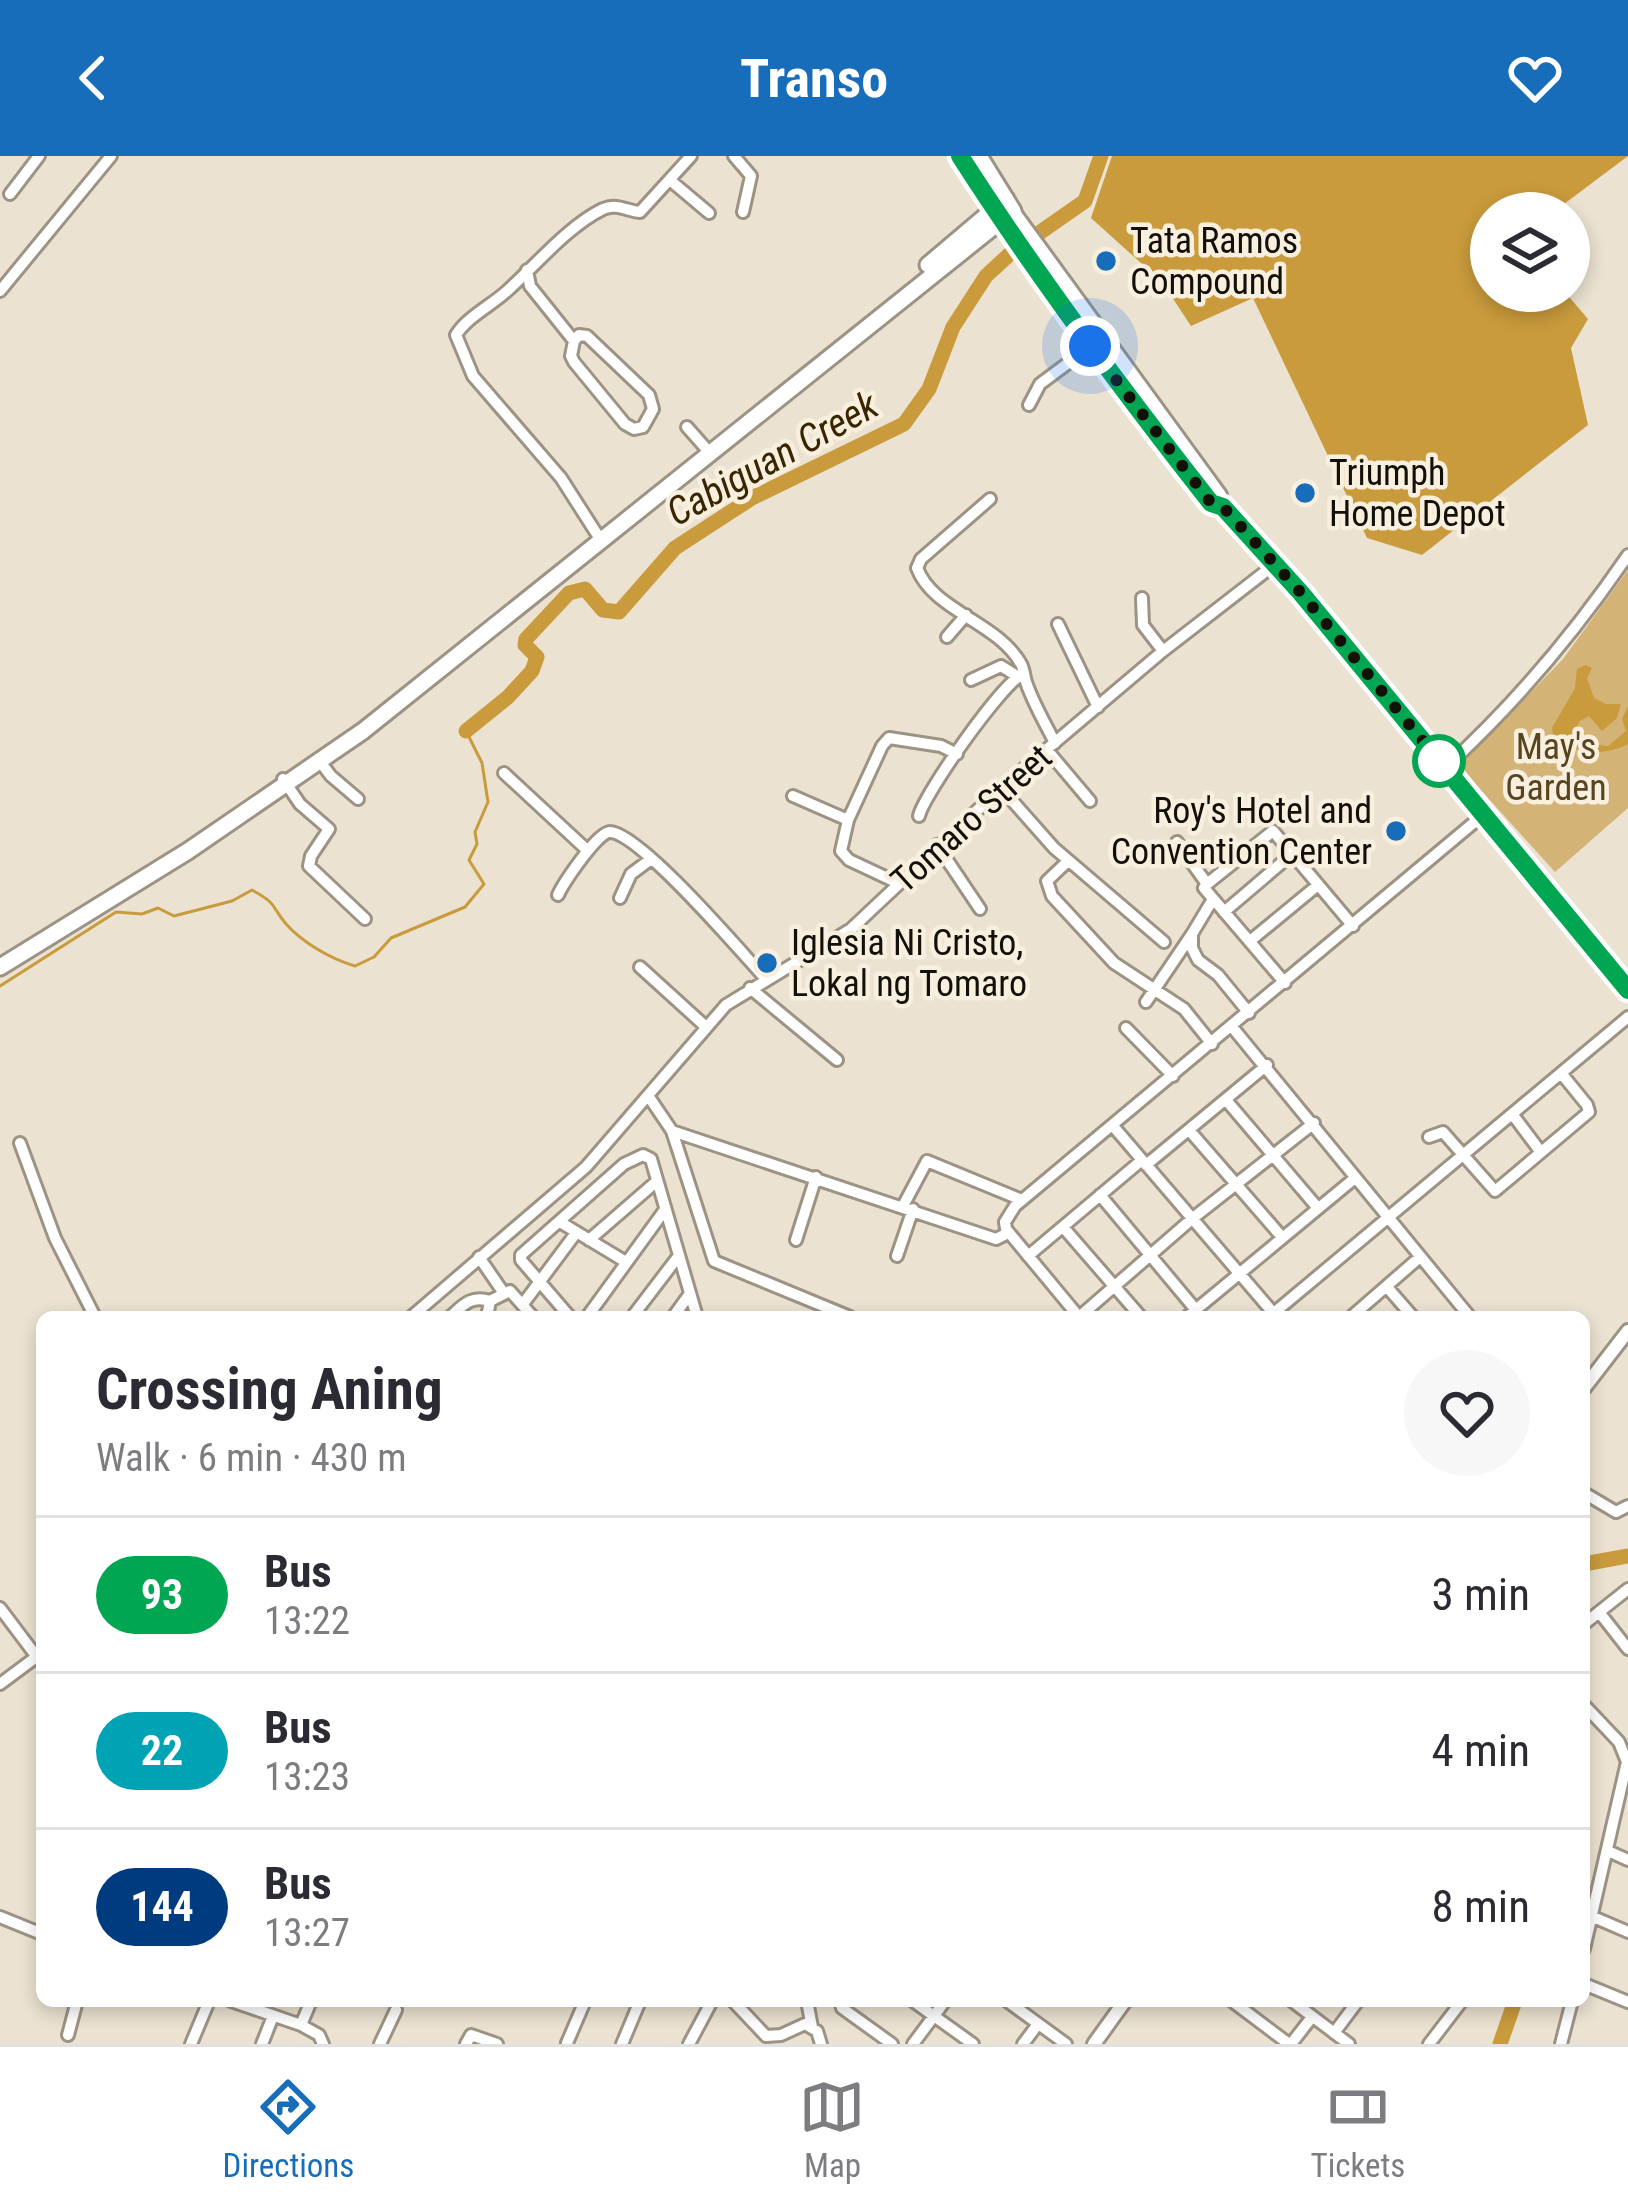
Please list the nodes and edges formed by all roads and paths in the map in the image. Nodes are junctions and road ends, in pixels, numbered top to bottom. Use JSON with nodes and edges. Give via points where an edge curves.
{"nodes":[{"id":1,"x":39,"y":156,"type":"edge"},
{"id":2,"x":111,"y":156,"type":"edge"},
{"id":3,"x":691,"y":156,"type":"edge"},
{"id":4,"x":734,"y":156,"type":"edge"},
{"id":5,"x":960,"y":156,"type":"edge"},
{"id":6,"x":979,"y":156,"type":"edge"},
{"id":7,"x":671,"y":181,"type":"junction"},
{"id":8,"x":10,"y":194,"type":"dead end"},
{"id":9,"x":1004,"y":210,"type":"junction"},
{"id":10,"x":743,"y":212,"type":"dead end"},
{"id":11,"x":709,"y":213,"type":"dead end"},
{"id":12,"x":1019,"y":234,"type":"junction"},
{"id":13,"x":526,"y":271,"type":"junction"},
{"id":14,"x":0,"y":292,"type":"edge"},
{"id":15,"x":574,"y":341,"type":"junction"},
{"id":16,"x":1090,"y":346,"type":"junction"},
{"id":17,"x":1029,"y":405,"type":"dead end"},
{"id":18,"x":687,"y":427,"type":"dead end"},
{"id":19,"x":708,"y":451,"type":"junction"},
{"id":20,"x":990,"y":499,"type":"dead end"},
{"id":21,"x":1223,"y":507,"type":"junction"},
{"id":22,"x":600,"y":539,"type":"junction"},
{"id":23,"x":1628,"y":555,"type":"edge"},
{"id":24,"x":1274,"y":565,"type":"junction"},
{"id":25,"x":1142,"y":598,"type":"dead end"},
{"id":26,"x":967,"y":615,"type":"junction"},
{"id":27,"x":1058,"y":624,"type":"dead end"},
{"id":28,"x":947,"y":637,"type":"dead end"},
{"id":29,"x":1162,"y":651,"type":"junction"},
{"id":30,"x":1020,"y":675,"type":"junction"},
{"id":31,"x":971,"y":680,"type":"dead end"},
{"id":32,"x":1098,"y":706,"type":"junction"},
{"id":33,"x":1051,"y":746,"type":"junction"},
{"id":34,"x":957,"y":754,"type":"junction"},
{"id":35,"x":318,"y":759,"type":"junction"},
{"id":36,"x":1445,"y":768,"type":"junction"},
{"id":37,"x":504,"y":773,"type":"dead end"},
{"id":38,"x":285,"y":782,"type":"junction"},
{"id":39,"x":1000,"y":788,"type":"junction"},
{"id":40,"x":793,"y":796,"type":"dead end"},
{"id":41,"x":358,"y":799,"type":"dead end"},
{"id":42,"x":1090,"y":801,"type":"dead end"},
{"id":43,"x":1483,"y":815,"type":"junction"},
{"id":44,"x":920,"y":816,"type":"dead end"},
{"id":45,"x":848,"y":820,"type":"junction"},
{"id":46,"x":1177,"y":842,"type":"dead end"},
{"id":47,"x":937,"y":845,"type":"junction"},
{"id":48,"x":587,"y":850,"type":"junction"},
{"id":49,"x":1292,"y":854,"type":"junction"},
{"id":50,"x":651,"y":860,"type":"junction"},
{"id":51,"x":1068,"y":861,"type":"junction"},
{"id":52,"x":898,"y":883,"type":"junction"},
{"id":53,"x":1207,"y":884,"type":"junction"},
{"id":54,"x":1318,"y":885,"type":"junction"},
{"id":55,"x":558,"y":895,"type":"dead end"},
{"id":56,"x":620,"y":898,"type":"dead end"},
{"id":57,"x":1213,"y":899,"type":"junction"},
{"id":58,"x":980,"y":910,"type":"dead end"},
{"id":59,"x":1224,"y":912,"type":"junction"},
{"id":60,"x":365,"y":919,"type":"dead end"},
{"id":61,"x":1353,"y":926,"type":"junction"},
{"id":62,"x":1192,"y":934,"type":"junction"},
{"id":63,"x":1250,"y":941,"type":"junction"},
{"id":64,"x":1164,"y":943,"type":"dead end"},
{"id":65,"x":0,"y":963,"type":"edge"},
{"id":66,"x":640,"y":967,"type":"dead end"},
{"id":67,"x":766,"y":979,"type":"junction"},
{"id":68,"x":1285,"y":983,"type":"junction"},
{"id":69,"x":1155,"y":987,"type":"junction"},
{"id":70,"x":750,"y":988,"type":"junction"},
{"id":71,"x":1628,"y":990,"type":"edge"},
{"id":72,"x":1146,"y":1002,"type":"dead end"},
{"id":73,"x":1249,"y":1013,"type":"junction"},
{"id":74,"x":1628,"y":1017,"type":"edge"},
{"id":75,"x":706,"y":1026,"type":"junction"},
{"id":76,"x":1126,"y":1028,"type":"dead end"},
{"id":77,"x":1233,"y":1028,"type":"junction"},
{"id":78,"x":1212,"y":1044,"type":"junction"},
{"id":79,"x":837,"y":1060,"type":"dead end"},
{"id":80,"x":1267,"y":1066,"type":"junction"},
{"id":81,"x":1562,"y":1073,"type":"junction"},
{"id":82,"x":1173,"y":1076,"type":"junction"},
{"id":83,"x":649,"y":1097,"type":"junction"},
{"id":84,"x":1226,"y":1100,"type":"junction"},
{"id":85,"x":1513,"y":1115,"type":"junction"},
{"id":86,"x":1314,"y":1123,"type":"junction"},
{"id":87,"x":1113,"y":1126,"type":"junction"},
{"id":88,"x":1189,"y":1130,"type":"junction"},
{"id":89,"x":672,"y":1131,"type":"junction"},
{"id":90,"x":1430,"y":1136,"type":"dead end"},
{"id":91,"x":20,"y":1144,"type":"dead end"},
{"id":92,"x":1540,"y":1150,"type":"junction"},
{"id":93,"x":1272,"y":1154,"type":"junction"},
{"id":94,"x":1463,"y":1157,"type":"junction"},
{"id":95,"x":1144,"y":1162,"type":"junction"},
{"id":96,"x":816,"y":1177,"type":"junction"},
{"id":97,"x":1355,"y":1178,"type":"junction"},
{"id":98,"x":657,"y":1181,"type":"junction"},
{"id":99,"x":1235,"y":1184,"type":"junction"},
{"id":100,"x":1100,"y":1195,"type":"junction"},
{"id":101,"x":1022,"y":1200,"type":"junction"},
{"id":102,"x":1317,"y":1207,"type":"junction"},
{"id":103,"x":908,"y":1208,"type":"junction"},
{"id":104,"x":664,"y":1211,"type":"junction"},
{"id":105,"x":1193,"y":1218,"type":"junction"},
{"id":106,"x":1388,"y":1218,"type":"junction"},
{"id":107,"x":560,"y":1222,"type":"junction"},
{"id":108,"x":1063,"y":1227,"type":"junction"},
{"id":109,"x":576,"y":1233,"type":"junction"},
{"id":110,"x":1009,"y":1233,"type":"junction"},
{"id":111,"x":1281,"y":1236,"type":"junction"},
{"id":112,"x":589,"y":1240,"type":"junction"},
{"id":113,"x":796,"y":1240,"type":"dead end"},
{"id":114,"x":896,"y":1256,"type":"dead end"},
{"id":115,"x":1028,"y":1256,"type":"junction"},
{"id":116,"x":1150,"y":1256,"type":"junction"},
{"id":117,"x":479,"y":1257,"type":"junction"},
{"id":118,"x":677,"y":1258,"type":"junction"},
{"id":119,"x":1420,"y":1258,"type":"junction"},
{"id":120,"x":626,"y":1262,"type":"junction"},
{"id":121,"x":1240,"y":1272,"type":"junction"},
{"id":122,"x":540,"y":1283,"type":"junction"},
{"id":123,"x":1115,"y":1287,"type":"junction"},
{"id":124,"x":1387,"y":1287,"type":"junction"},
{"id":125,"x":502,"y":1292,"type":"junction"},
{"id":126,"x":689,"y":1295,"type":"junction"},
{"id":127,"x":490,"y":1301,"type":"junction"},
{"id":128,"x":523,"y":1304,"type":"junction"},
{"id":129,"x":91,"y":1311,"type":"edge"},
{"id":130,"x":417,"y":1311,"type":"edge"},
{"id":131,"x":457,"y":1311,"type":"edge"},
{"id":132,"x":488,"y":1311,"type":"edge"},
{"id":133,"x":528,"y":1311,"type":"edge"},
{"id":134,"x":565,"y":1311,"type":"edge"},
{"id":135,"x":591,"y":1311,"type":"edge"},
{"id":136,"x":637,"y":1311,"type":"edge"},
{"id":137,"x":677,"y":1311,"type":"edge"},
{"id":138,"x":695,"y":1311,"type":"edge"},
{"id":139,"x":835,"y":1311,"type":"edge"},
{"id":140,"x":1074,"y":1311,"type":"edge"},
{"id":141,"x":1086,"y":1311,"type":"edge"},
{"id":142,"x":1136,"y":1311,"type":"edge"},
{"id":143,"x":1190,"y":1311,"type":"edge"},
{"id":144,"x":1193,"y":1311,"type":"edge"},
{"id":145,"x":1269,"y":1311,"type":"edge"},
{"id":146,"x":1279,"y":1311,"type":"edge"},
{"id":147,"x":1358,"y":1311,"type":"edge"},
{"id":148,"x":1408,"y":1311,"type":"edge"},
{"id":149,"x":1465,"y":1311,"type":"edge"},
{"id":150,"x":1628,"y":1331,"type":"edge"},
{"id":151,"x":1590,"y":1380,"type":"edge"},
{"id":152,"x":1590,"y":1497,"type":"edge"},
{"id":153,"x":1628,"y":1506,"type":"edge"},
{"id":154,"x":1628,"y":1589,"type":"edge"},
{"id":155,"x":0,"y":1608,"type":"edge"},
{"id":156,"x":1599,"y":1612,"type":"junction"},
{"id":157,"x":1590,"y":1619,"type":"edge"},
{"id":158,"x":1628,"y":1649,"type":"edge"},
{"id":159,"x":36,"y":1650,"type":"edge"},
{"id":160,"x":36,"y":1658,"type":"edge"},
{"id":161,"x":0,"y":1684,"type":"edge"},
{"id":162,"x":1590,"y":1712,"type":"edge"},
{"id":163,"x":1608,"y":1851,"type":"junction"},
{"id":164,"x":1628,"y":1860,"type":"edge"},
{"id":165,"x":1592,"y":1916,"type":"junction"},
{"id":166,"x":0,"y":1917,"type":"edge"},
{"id":167,"x":1590,"y":1924,"type":"edge"},
{"id":168,"x":36,"y":1932,"type":"edge"},
{"id":169,"x":1628,"y":1932,"type":"edge"},
{"id":170,"x":1590,"y":1986,"type":"edge"},
{"id":171,"x":1628,"y":2002,"type":"edge"},
{"id":172,"x":75,"y":2007,"type":"edge"},
{"id":173,"x":206,"y":2007,"type":"edge"},
{"id":174,"x":248,"y":2007,"type":"edge"},
{"id":175,"x":308,"y":2007,"type":"edge"},
{"id":176,"x":582,"y":2007,"type":"edge"},
{"id":177,"x":637,"y":2007,"type":"edge"},
{"id":178,"x":709,"y":2007,"type":"edge"},
{"id":179,"x":739,"y":2007,"type":"edge"},
{"id":180,"x":808,"y":2007,"type":"edge"},
{"id":181,"x":842,"y":2007,"type":"edge"},
{"id":182,"x":921,"y":2007,"type":"edge"},
{"id":183,"x":940,"y":2007,"type":"edge"},
{"id":184,"x":1014,"y":2007,"type":"edge"},
{"id":185,"x":1122,"y":2007,"type":"edge"},
{"id":186,"x":1240,"y":2007,"type":"edge"},
{"id":187,"x":1354,"y":2007,"type":"edge"},
{"id":188,"x":1457,"y":2007,"type":"edge"},
{"id":189,"x":1570,"y":2007,"type":"edge"},
{"id":190,"x":397,"y":2010,"type":"dead end"},
{"id":191,"x":1310,"y":2010,"type":"edge"},
{"id":192,"x":273,"y":2016,"type":"junction"},
{"id":193,"x":933,"y":2016,"type":"junction"},
{"id":194,"x":1038,"y":2024,"type":"junction"},
{"id":195,"x":302,"y":2025,"type":"junction"},
{"id":196,"x":812,"y":2027,"type":"junction"},
{"id":197,"x":1334,"y":2033,"type":"junction"},
{"id":198,"x":68,"y":2035,"type":"dead end"},
{"id":199,"x":567,"y":2043,"type":"edge"},
{"id":200,"x":191,"y":2044,"type":"edge"},
{"id":201,"x":262,"y":2044,"type":"edge"},
{"id":202,"x":323,"y":2044,"type":"edge"},
{"id":203,"x":380,"y":2044,"type":"edge"},
{"id":204,"x":466,"y":2044,"type":"edge"},
{"id":205,"x":496,"y":2044,"type":"edge"},
{"id":206,"x":622,"y":2044,"type":"edge"},
{"id":207,"x":689,"y":2044,"type":"edge"},
{"id":208,"x":821,"y":2044,"type":"edge"},
{"id":209,"x":892,"y":2044,"type":"edge"},
{"id":210,"x":913,"y":2044,"type":"edge"},
{"id":211,"x":973,"y":2044,"type":"edge"},
{"id":212,"x":1023,"y":2044,"type":"edge"},
{"id":213,"x":1066,"y":2044,"type":"edge"},
{"id":214,"x":1094,"y":2044,"type":"edge"},
{"id":215,"x":1290,"y":2044,"type":"edge"},
{"id":216,"x":1348,"y":2044,"type":"edge"},
{"id":217,"x":1429,"y":2044,"type":"edge"},
{"id":218,"x":1561,"y":2044,"type":"edge"}],
"edges":[{"from":1,"to":8,"type":"street"},
{"from":2,"to":14,"type":"street"},
{"from":3,"to":7,"type":"street"},
{"from":4,"to":10,"type":"street","via":[[751,176]]},
{"from":5,"to":9,"type":"highway"},
{"from":6,"to":9,"type":"highway"},
{"from":7,"to":11,"type":"street"},
{"from":7,"to":13,"type":"street","via":[[640,212],[603,209]]},
{"from":9,"to":12,"type":"main road"},
{"from":9,"to":19,"type":"highway"},
{"from":12,"to":16,"type":"main road","via":[[1023,253]]},
{"from":12,"to":21,"type":"main road","via":[[1036,245]]},
{"from":13,"to":15,"type":"street"},
{"from":13,"to":22,"type":"street","via":[[463,325],[457,342],[473,376],[561,478]]},
{"from":15,"to":15,"type":"street","via":[[574,362],[625,424],[643,427],[653,409],[649,395],[587,336]]},
{"from":16,"to":17,"type":"street","via":[[1040,384]]},
{"from":16,"to":21,"type":"main road","via":[[1211,503]]},
{"from":18,"to":19,"type":"street"},
{"from":19,"to":22,"type":"highway"},
{"from":20,"to":26,"type":"street","via":[[917,565],[926,586]]},
{"from":21,"to":24,"type":"main road"},
{"from":22,"to":35,"type":"highway"},
{"from":23,"to":36,"type":"street","via":[[1554,657]]},
{"from":24,"to":29,"type":"street","name":"Tomaro Street"},
{"from":24,"to":36,"type":"main road"},
{"from":25,"to":29,"type":"street","via":[[1143,625]]},
{"from":26,"to":28,"type":"street"},
{"from":26,"to":30,"type":"street","via":[[1021,664]]},
{"from":27,"to":32,"type":"street"},
{"from":29,"to":32,"type":"street","name":"Tomaro Street"},
{"from":30,"to":31,"type":"street","via":[[1001,666]]},
{"from":30,"to":33,"type":"street"},
{"from":30,"to":34,"type":"street"},
{"from":32,"to":33,"type":"street","name":"Tomaro Street"},
{"from":33,"to":39,"type":"street","name":"Tomaro Street"},
{"from":33,"to":42,"type":"street"},
{"from":34,"to":44,"type":"street"},
{"from":34,"to":45,"type":"street","via":[[885,740]]},
{"from":35,"to":38,"type":"highway"},
{"from":35,"to":41,"type":"street"},
{"from":36,"to":43,"type":"main road"},
{"from":37,"to":48,"type":"street"},
{"from":38,"to":60,"type":"street","via":[[329,829],[310,866]]},
{"from":38,"to":65,"type":"highway"},
{"from":39,"to":47,"type":"street","name":"Tomaro Street"},
{"from":39,"to":51,"type":"street"},
{"from":40,"to":45,"type":"street"},
{"from":43,"to":61,"type":"street"},
{"from":43,"to":71,"type":"main road"},
{"from":45,"to":52,"type":"street","via":[[840,843],[845,856]]},
{"from":46,"to":53,"type":"street"},
{"from":47,"to":52,"type":"street","name":"Tomaro Street"},
{"from":47,"to":58,"type":"street"},
{"from":48,"to":50,"type":"street","via":[[611,832]]},
{"from":48,"to":55,"type":"street"},
{"from":49,"to":53,"type":"street","via":[[1273,831]]},
{"from":49,"to":54,"type":"street"},
{"from":49,"to":59,"type":"street"},
{"from":50,"to":56,"type":"street","via":[[631,874]]},
{"from":50,"to":67,"type":"street"},
{"from":51,"to":64,"type":"street"},
{"from":51,"to":69,"type":"street","via":[[1047,889],[1114,963]]},
{"from":52,"to":67,"type":"street","name":"Tomaro Street","via":[[851,929]]},
{"from":53,"to":57,"type":"street"},
{"from":54,"to":61,"type":"street"},
{"from":54,"to":63,"type":"street"},
{"from":57,"to":59,"type":"street"},
{"from":57,"to":62,"type":"street"},
{"from":59,"to":63,"type":"street"},
{"from":61,"to":68,"type":"street"},
{"from":62,"to":69,"type":"street"},
{"from":62,"to":73,"type":"street","via":[[1198,960]]},
{"from":63,"to":68,"type":"street"},
{"from":66,"to":75,"type":"street"},
{"from":67,"to":70,"type":"street","name":"Tomaro Street"},
{"from":68,"to":73,"type":"street"},
{"from":69,"to":72,"type":"street"},
{"from":69,"to":78,"type":"street"},
{"from":70,"to":75,"type":"street","name":"Tomaro Street"},
{"from":70,"to":79,"type":"street"},
{"from":73,"to":77,"type":"street"},
{"from":74,"to":81,"type":"street"},
{"from":75,"to":83,"type":"street","name":"Tomaro Street"},
{"from":76,"to":82,"type":"street"},
{"from":77,"to":78,"type":"street"},
{"from":77,"to":80,"type":"street"},
{"from":78,"to":82,"type":"street"},
{"from":80,"to":84,"type":"street"},
{"from":80,"to":86,"type":"street"},
{"from":81,"to":85,"type":"street"},
{"from":81,"to":92,"type":"street","via":[[1590,1109]]},
{"from":82,"to":87,"type":"street"},
{"from":83,"to":89,"type":"street"},
{"from":83,"to":117,"type":"street","name":"Tomaro Street","via":[[586,1167]]},
{"from":84,"to":88,"type":"street"},
{"from":84,"to":93,"type":"street"},
{"from":85,"to":92,"type":"street"},
{"from":85,"to":94,"type":"street"},
{"from":86,"to":93,"type":"street"},
{"from":86,"to":97,"type":"street"},
{"from":87,"to":95,"type":"street"},
{"from":87,"to":101,"type":"street"},
{"from":88,"to":95,"type":"street"},
{"from":88,"to":99,"type":"street"},
{"from":89,"to":96,"type":"street"},
{"from":89,"to":139,"type":"street","via":[[714,1261]]},
{"from":90,"to":94,"type":"street","via":[[1443,1132]]},
{"from":91,"to":129,"type":"street"},
{"from":92,"to":94,"type":"street","via":[[1492,1192]]},
{"from":93,"to":99,"type":"street"},
{"from":93,"to":102,"type":"street"},
{"from":94,"to":106,"type":"street"},
{"from":95,"to":100,"type":"street"},
{"from":95,"to":105,"type":"street"},
{"from":96,"to":103,"type":"street"},
{"from":96,"to":113,"type":"street"},
{"from":97,"to":102,"type":"street"},
{"from":97,"to":106,"type":"street"},
{"from":98,"to":104,"type":"street"},
{"from":98,"to":107,"type":"street","via":[[651,1159],[636,1156]]},
{"from":98,"to":112,"type":"street"},
{"from":99,"to":105,"type":"street"},
{"from":99,"to":111,"type":"street"},
{"from":100,"to":108,"type":"street"},
{"from":100,"to":116,"type":"street"},
{"from":101,"to":103,"type":"street","via":[[927,1161]]},
{"from":101,"to":110,"type":"street","via":[[1005,1222]]},
{"from":102,"to":111,"type":"street"},
{"from":103,"to":110,"type":"street","via":[[996,1239]]},
{"from":103,"to":114,"type":"street"},
{"from":104,"to":118,"type":"street"},
{"from":104,"to":120,"type":"street"},
{"from":105,"to":116,"type":"street"},
{"from":105,"to":121,"type":"street"},
{"from":106,"to":119,"type":"street"},
{"from":106,"to":146,"type":"street"},
{"from":107,"to":109,"type":"street"},
{"from":107,"to":122,"type":"street","via":[[520,1257]]},
{"from":108,"to":115,"type":"street"},
{"from":108,"to":123,"type":"street"},
{"from":109,"to":112,"type":"street"},
{"from":109,"to":122,"type":"street"},
{"from":110,"to":115,"type":"street"},
{"from":111,"to":121,"type":"street"},
{"from":112,"to":120,"type":"street"},
{"from":115,"to":140,"type":"street"},
{"from":116,"to":123,"type":"street"},
{"from":116,"to":143,"type":"street"},
{"from":117,"to":125,"type":"street"},
{"from":117,"to":130,"type":"street","name":"Tomaro Street"},
{"from":118,"to":126,"type":"street"},
{"from":118,"to":136,"type":"street"},
{"from":119,"to":124,"type":"street"},
{"from":119,"to":149,"type":"street"},
{"from":120,"to":135,"type":"street"},
{"from":121,"to":144,"type":"street"},
{"from":121,"to":145,"type":"street"},
{"from":122,"to":128,"type":"street"},
{"from":122,"to":134,"type":"street"},
{"from":123,"to":141,"type":"street"},
{"from":123,"to":142,"type":"street"},
{"from":124,"to":147,"type":"street"},
{"from":124,"to":148,"type":"street"},
{"from":125,"to":127,"type":"street"},
{"from":125,"to":128,"type":"street"},
{"from":126,"to":137,"type":"street"},
{"from":126,"to":138,"type":"street"},
{"from":127,"to":131,"type":"street","via":[[471,1300]]},
{"from":127,"to":132,"type":"street"},
{"from":128,"to":133,"type":"street"},
{"from":150,"to":151,"type":"main road"},
{"from":152,"to":153,"type":"street","via":[[1616,1512]]},
{"from":154,"to":156,"type":"street"},
{"from":155,"to":159,"type":"street"},
{"from":156,"to":157,"type":"street"},
{"from":156,"to":158,"type":"street"},
{"from":160,"to":161,"type":"street"},
{"from":162,"to":163,"type":"street","via":[[1627,1762]]},
{"from":163,"to":164,"type":"street"},
{"from":163,"to":165,"type":"street"},
{"from":165,"to":167,"type":"street"},
{"from":165,"to":169,"type":"street"},
{"from":166,"to":168,"type":"street"},
{"from":170,"to":171,"type":"street"},
{"from":172,"to":198,"type":"street"},
{"from":173,"to":200,"type":"street"},
{"from":174,"to":192,"type":"street"},
{"from":175,"to":195,"type":"street"},
{"from":176,"to":199,"type":"street"},
{"from":177,"to":206,"type":"street"},
{"from":178,"to":207,"type":"street"},
{"from":179,"to":196,"type":"street","via":[[766,2036]]},
{"from":180,"to":196,"type":"street"},
{"from":181,"to":209,"type":"street"},
{"from":182,"to":193,"type":"street"},
{"from":183,"to":193,"type":"street"},
{"from":184,"to":194,"type":"street"},
{"from":185,"to":214,"type":"main road"},
{"from":186,"to":215,"type":"street"},
{"from":187,"to":197,"type":"street"},
{"from":188,"to":217,"type":"street"},
{"from":189,"to":218,"type":"street"},
{"from":190,"to":203,"type":"street"},
{"from":191,"to":197,"type":"street"},
{"from":191,"to":215,"type":"street"},
{"from":192,"to":195,"type":"street"},
{"from":192,"to":201,"type":"street"},
{"from":193,"to":210,"type":"street"},
{"from":193,"to":211,"type":"street"},
{"from":194,"to":212,"type":"street"},
{"from":194,"to":213,"type":"street"},
{"from":195,"to":202,"type":"street"},
{"from":196,"to":208,"type":"street"},
{"from":197,"to":216,"type":"street"},
{"from":204,"to":205,"type":"street","via":[[471,2035]]}]}
